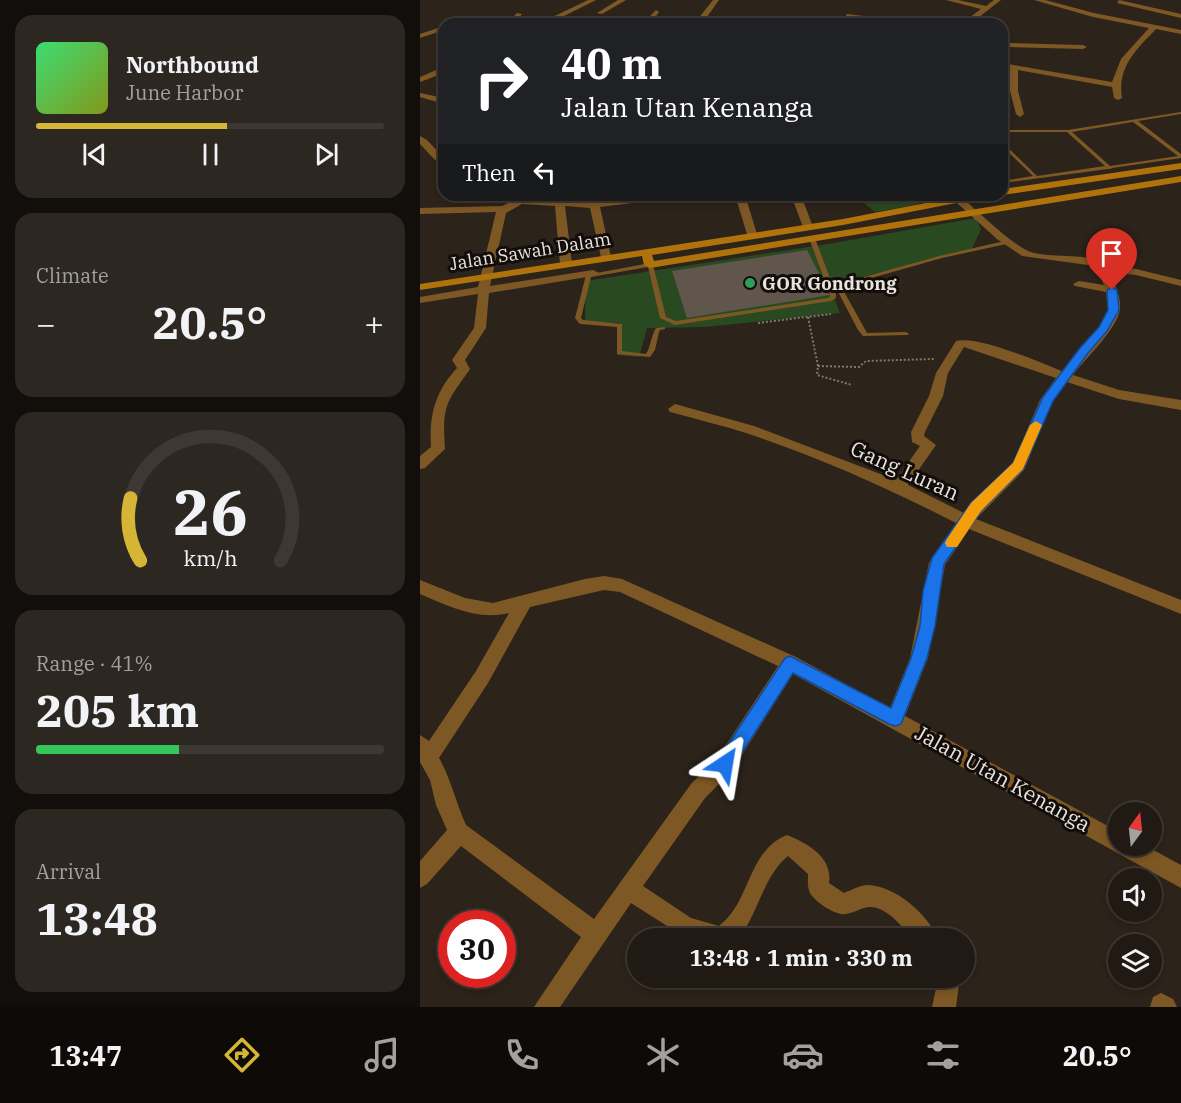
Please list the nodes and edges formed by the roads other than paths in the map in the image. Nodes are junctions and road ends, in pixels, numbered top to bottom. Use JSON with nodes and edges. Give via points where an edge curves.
{"nodes":[{"id":1,"x":577,"y":0,"type":"edge"},
{"id":2,"x":623,"y":0,"type":"edge"},
{"id":3,"x":716,"y":0,"type":"edge"},
{"id":4,"x":949,"y":0,"type":"edge"},
{"id":5,"x":998,"y":0,"type":"edge"},
{"id":6,"x":1037,"y":0,"type":"edge"},
{"id":7,"x":1142,"y":0,"type":"edge"},
{"id":8,"x":590,"y":1,"type":"edge"},
{"id":9,"x":1119,"y":2,"type":"dead end"},
{"id":10,"x":986,"y":8,"type":"junction"},
{"id":11,"x":656,"y":12,"type":"dead end"},
{"id":12,"x":1181,"y":12,"type":"edge"},
{"id":13,"x":600,"y":13,"type":"dead end"},
{"id":14,"x":519,"y":14,"type":"dead end"},
{"id":15,"x":847,"y":16,"type":"dead end"},
{"id":16,"x":516,"y":18,"type":"edge"},
{"id":17,"x":555,"y":18,"type":"edge"},
{"id":18,"x":651,"y":18,"type":"edge"},
{"id":19,"x":702,"y":18,"type":"edge"},
{"id":20,"x":867,"y":18,"type":"edge"},
{"id":21,"x":974,"y":18,"type":"edge"},
{"id":22,"x":431,"y":26,"type":"dead end"},
{"id":23,"x":438,"y":27,"type":"edge"},
{"id":24,"x":1154,"y":27,"type":"junction"},
{"id":25,"x":438,"y":30,"type":"edge"},
{"id":26,"x":1177,"y":32,"type":"edge"},
{"id":27,"x":420,"y":36,"type":"edge"},
{"id":28,"x":1083,"y":47,"type":"dead end"},
{"id":29,"x":1008,"y":48,"type":"edge"},
{"id":30,"x":1008,"y":66,"type":"edge"},
{"id":31,"x":1014,"y":68,"type":"junction"},
{"id":32,"x":438,"y":72,"type":"edge"},
{"id":33,"x":420,"y":80,"type":"edge"},
{"id":34,"x":1114,"y":85,"type":"junction"},
{"id":35,"x":1008,"y":93,"type":"edge"},
{"id":36,"x":1015,"y":93,"type":"junction"},
{"id":37,"x":420,"y":95,"type":"edge"},
{"id":38,"x":1118,"y":98,"type":"dead end"},
{"id":39,"x":438,"y":100,"type":"edge"},
{"id":40,"x":1181,"y":113,"type":"edge"},
{"id":41,"x":1020,"y":114,"type":"dead end"},
{"id":42,"x":1135,"y":121,"type":"junction"},
{"id":43,"x":1008,"y":130,"type":"edge"},
{"id":44,"x":1068,"y":131,"type":"junction"},
{"id":45,"x":420,"y":139,"type":"edge"},
{"id":46,"x":1008,"y":149,"type":"edge"},
{"id":47,"x":1181,"y":157,"type":"edge"},
{"id":48,"x":438,"y":159,"type":"edge"},
{"id":49,"x":1181,"y":166,"type":"edge"},
{"id":50,"x":1108,"y":167,"type":"junction"},
{"id":51,"x":1118,"y":175,"type":"junction"},
{"id":52,"x":1035,"y":177,"type":"junction"},
{"id":53,"x":1181,"y":179,"type":"edge"},
{"id":54,"x":1008,"y":181,"type":"edge"},
{"id":55,"x":1044,"y":186,"type":"junction"},
{"id":56,"x":1008,"y":191,"type":"edge"},
{"id":57,"x":523,"y":201,"type":"joint"},
{"id":58,"x":581,"y":201,"type":"edge"},
{"id":59,"x":592,"y":201,"type":"edge"},
{"id":60,"x":742,"y":201,"type":"edge"},
{"id":61,"x":798,"y":201,"type":"edge"},
{"id":62,"x":1001,"y":201,"type":"edge"},
{"id":63,"x":560,"y":203,"type":"junction"},
{"id":64,"x":963,"y":203,"type":"edge"},
{"id":65,"x":1005,"y":205,"type":"junction"},
{"id":66,"x":504,"y":209,"type":"junction"},
{"id":67,"x":420,"y":211,"type":"edge"},
{"id":68,"x":902,"y":211,"type":"junction"},
{"id":69,"x":913,"y":224,"type":"junction"},
{"id":70,"x":808,"y":227,"type":"junction"},
{"id":71,"x":752,"y":234,"type":"junction"},
{"id":72,"x":813,"y":241,"type":"junction"},
{"id":73,"x":1009,"y":242,"type":"junction"},
{"id":74,"x":606,"y":257,"type":"junction"},
{"id":75,"x":649,"y":260,"type":"junction"},
{"id":76,"x":566,"y":264,"type":"junction"},
{"id":77,"x":1102,"y":268,"type":"junction"},
{"id":78,"x":593,"y":273,"type":"junction"},
{"id":79,"x":485,"y":283,"type":"junction"},
{"id":80,"x":1181,"y":283,"type":"edge"},
{"id":81,"x":1079,"y":284,"type":"dead end"},
{"id":82,"x":420,"y":287,"type":"edge"},
{"id":83,"x":1112,"y":290,"type":"junction"},
{"id":84,"x":420,"y":300,"type":"edge"},
{"id":85,"x":663,"y":328,"type":"dead end"},
{"id":86,"x":906,"y":334,"type":"dead end"},
{"id":87,"x":1066,"y":377,"type":"junction"},
{"id":88,"x":1181,"y":405,"type":"edge"},
{"id":89,"x":675,"y":409,"type":"dead end"},
{"id":90,"x":420,"y":464,"type":"edge"},
{"id":91,"x":899,"y":487,"type":"junction"},
{"id":92,"x":966,"y":521,"type":"junction"},
{"id":93,"x":420,"y":587,"type":"edge"},
{"id":94,"x":524,"y":602,"type":"junction"},
{"id":95,"x":1181,"y":607,"type":"edge"},
{"id":96,"x":790,"y":663,"type":"junction"},
{"id":97,"x":895,"y":718,"type":"junction"},
{"id":98,"x":424,"y":751,"type":"edge"},
{"id":99,"x":459,"y":832,"type":"junction"},
{"id":100,"x":1108,"y":837,"type":"edge"},
{"id":101,"x":1143,"y":856,"type":"edge"},
{"id":102,"x":420,"y":877,"type":"edge"},
{"id":103,"x":1181,"y":877,"type":"edge"},
{"id":104,"x":628,"y":889,"type":"junction"},
{"id":105,"x":689,"y":928,"type":"edge"},
{"id":106,"x":733,"y":928,"type":"edge"},
{"id":107,"x":918,"y":928,"type":"edge"},
{"id":108,"x":597,"y":934,"type":"junction"},
{"id":109,"x":947,"y":988,"type":"edge"},
{"id":110,"x":546,"y":1007,"type":"edge"},
{"id":111,"x":944,"y":1007,"type":"edge"}],
"edges":[{"from":1,"to":8,"type":"street"},
{"from":2,"to":13,"type":"street"},
{"from":3,"to":19,"type":"street"},
{"from":4,"to":10,"type":"street"},
{"from":5,"to":10,"type":"street"},
{"from":6,"to":24,"type":"street"},
{"from":7,"to":12,"type":"street"},
{"from":8,"to":17,"type":"street"},
{"from":9,"to":12,"type":"street"},
{"from":10,"to":21,"type":"street"},
{"from":11,"to":18,"type":"street"},
{"from":12,"to":26,"type":"street"},
{"from":14,"to":16,"type":"street"},
{"from":15,"to":20,"type":"street"},
{"from":22,"to":23,"type":"street"},
{"from":24,"to":26,"type":"street"},
{"from":24,"to":34,"type":"street","via":[[1125,58]]},
{"from":25,"to":27,"type":"street"},
{"from":28,"to":29,"type":"street"},
{"from":30,"to":31,"type":"street"},
{"from":31,"to":34,"type":"street"},
{"from":31,"to":36,"type":"street"},
{"from":32,"to":33,"type":"street"},
{"from":34,"to":38,"type":"street"},
{"from":35,"to":36,"type":"street"},
{"from":36,"to":41,"type":"street"},
{"from":37,"to":39,"type":"street"},
{"from":40,"to":42,"type":"lane"},
{"from":42,"to":44,"type":"lane"},
{"from":42,"to":47,"type":"lane"},
{"from":43,"to":44,"type":"lane"},
{"from":44,"to":50,"type":"lane"},
{"from":45,"to":48,"type":"street"},
{"from":46,"to":52,"type":"lane"},
{"from":47,"to":50,"type":"lane"},
{"from":49,"to":51,"type":"street"},
{"from":50,"to":51,"type":"lane"},
{"from":50,"to":52,"type":"lane"},
{"from":51,"to":55,"type":"street"},
{"from":52,"to":54,"type":"lane"},
{"from":52,"to":55,"type":"lane"},
{"from":53,"to":65,"type":"street"},
{"from":55,"to":56,"type":"street"},
{"from":57,"to":63,"type":"street"},
{"from":57,"to":66,"type":"street"},
{"from":58,"to":63,"type":"street"},
{"from":59,"to":74,"type":"street"},
{"from":60,"to":71,"type":"street"},
{"from":61,"to":70,"type":"street"},
{"from":62,"to":65,"type":"street"},
{"from":63,"to":76,"type":"street"},
{"from":64,"to":65,"type":"street"},
{"from":64,"to":68,"type":"street"},
{"from":64,"to":69,"type":"street"},
{"from":64,"to":73,"type":"street"},
{"from":66,"to":67,"type":"street"},
{"from":66,"to":79,"type":"street"},
{"from":68,"to":69,"type":"street"},
{"from":68,"to":70,"type":"street"},
{"from":69,"to":72,"type":"street"},
{"from":70,"to":71,"type":"street"},
{"from":71,"to":75,"type":"street"},
{"from":72,"to":75,"type":"street"},
{"from":72,"to":75,"type":"lane","via":[[833,294],[829,300],[675,323],[663,318]]},
{"from":73,"to":77,"type":"street","via":[[1026,254],[1090,260]]},
{"from":73,"to":86,"type":"lane","via":[[843,283],[839,288],[865,334]]},
{"from":74,"to":75,"type":"street","name":"Jalan Sawah Dalam"},
{"from":74,"to":76,"type":"street","name":"Jalan Sawah Dalam"},
{"from":75,"to":78,"type":"lane"},
{"from":76,"to":79,"type":"street","name":"Jalan Sawah Dalam"},
{"from":77,"to":80,"type":"street"},
{"from":77,"to":83,"type":"street"},
{"from":78,"to":79,"type":"street"},
{"from":78,"to":85,"type":"lane","via":[[586,280],[578,318],[580,322],[620,325],[619,353],[648,356],[655,333]]},
{"from":79,"to":82,"type":"street","name":"Jalan Sawah Dalam"},
{"from":79,"to":84,"type":"street"},
{"from":79,"to":90,"type":"street","via":[[480,328],[459,359],[465,369],[439,401],[438,449]]},
{"from":81,"to":83,"type":"street"},
{"from":83,"to":87,"type":"street","via":[[1113,310],[1104,329]]},
{"from":87,"to":88,"type":"street","via":[[1136,399]]},
{"from":87,"to":91,"type":"street","via":[[1023,360],[960,344],[938,382],[936,396],[918,432],[917,438],[929,445]]},
{"from":87,"to":92,"type":"street","via":[[1047,400],[1019,466]]},
{"from":89,"to":91,"type":"street","name":"Gang Luran","via":[[749,429]]},
{"from":91,"to":92,"type":"street","name":"Gang Luran"},
{"from":92,"to":95,"type":"street","name":"Gang Luran"},
{"from":92,"to":97,"type":"street","via":[[937,563],[919,658]]},
{"from":93,"to":94,"type":"street","name":"Jalan Utan Kenanga","via":[[480,609],[493,610]]},
{"from":94,"to":96,"type":"street","name":"Jalan Utan Kenanga","via":[[612,583]]},
{"from":94,"to":98,"type":"street","via":[[482,677]]},
{"from":96,"to":97,"type":"street","name":"Jalan Utan Kenanga"},
{"from":96,"to":104,"type":"street","via":[[725,764],[698,791]]},
{"from":97,"to":100,"type":"street","name":"Jalan Utan Kenanga"},
{"from":98,"to":99,"type":"street","via":[[439,777]]},
{"from":99,"to":102,"type":"street"},
{"from":99,"to":108,"type":"street"},
{"from":101,"to":103,"type":"street"},
{"from":104,"to":105,"type":"street"},
{"from":104,"to":108,"type":"street"},
{"from":106,"to":107,"type":"street","via":[[772,859],[781,847],[788,845],[819,872],[819,888],[842,903],[866,896],[886,900]]},
{"from":108,"to":110,"type":"street"},
{"from":109,"to":111,"type":"street"}]}
